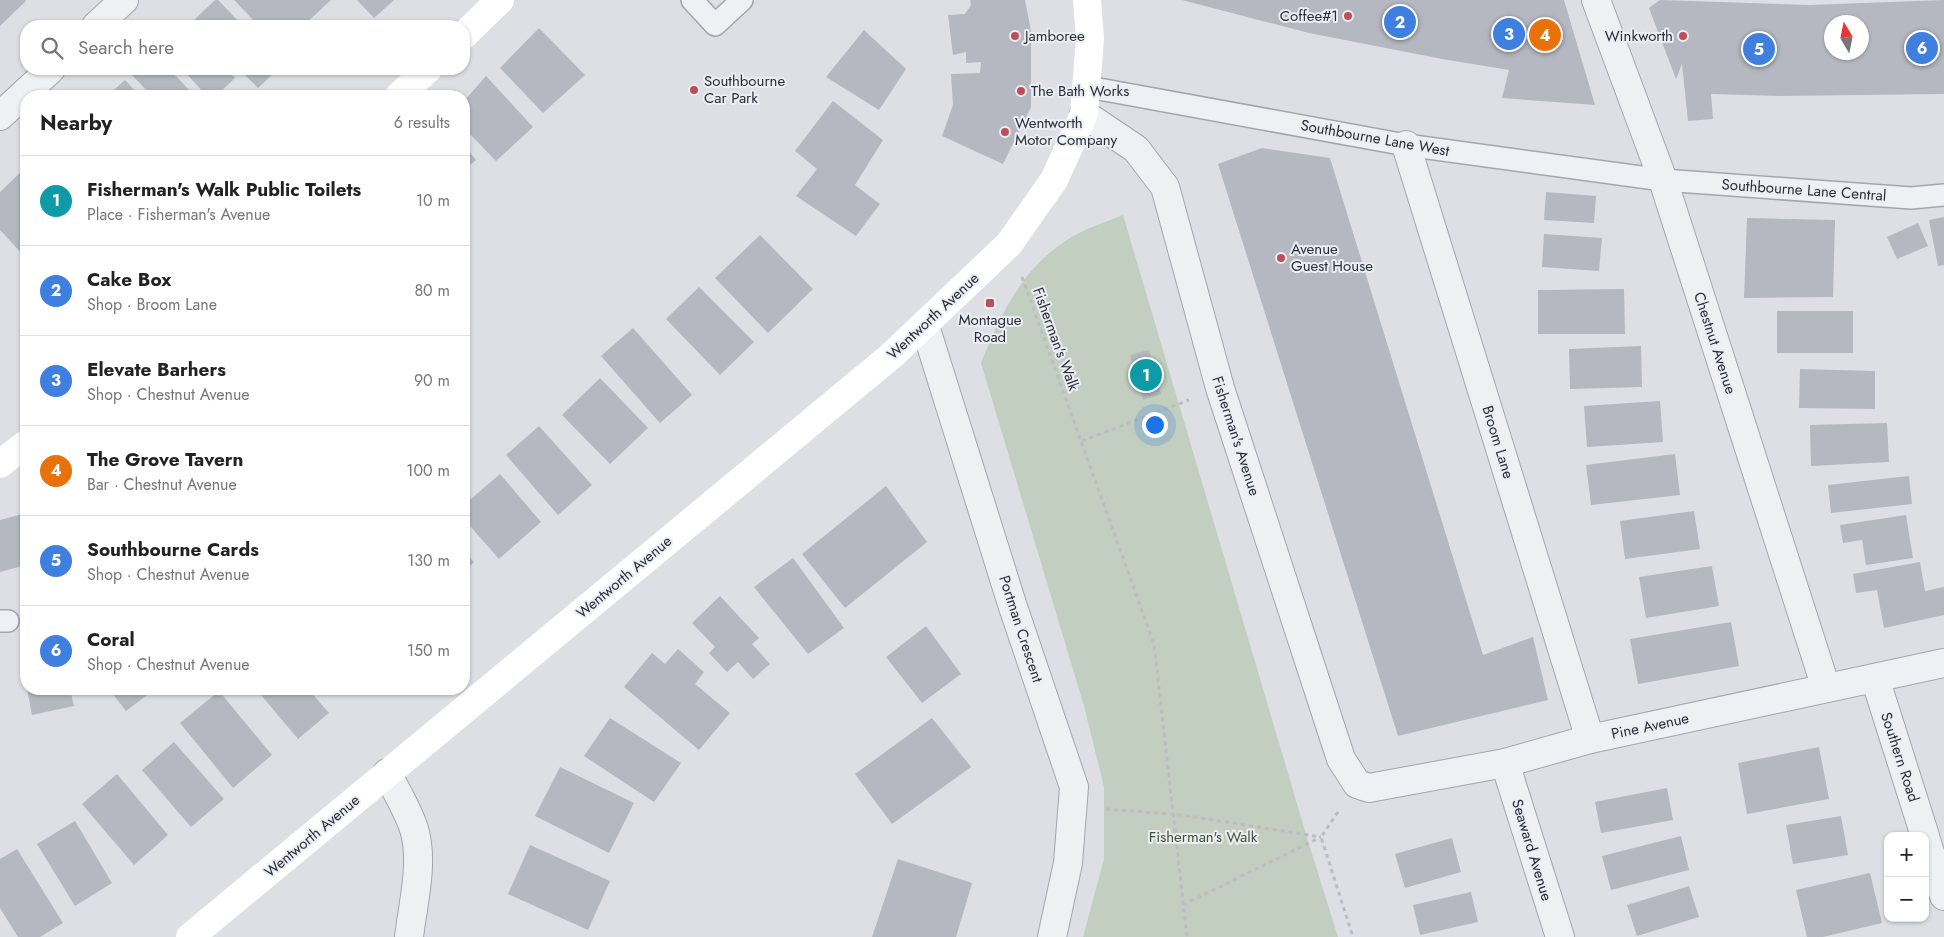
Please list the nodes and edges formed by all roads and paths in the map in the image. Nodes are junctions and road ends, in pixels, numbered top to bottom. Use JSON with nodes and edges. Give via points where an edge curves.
{"nodes":[{"id":1,"x":124,"y":0,"type":"edge"},
{"id":2,"x":500,"y":0,"type":"edge"},
{"id":3,"x":692,"y":0,"type":"edge"},
{"id":4,"x":742,"y":0,"type":"edge"},
{"id":5,"x":1087,"y":0,"type":"edge"},
{"id":6,"x":1596,"y":0,"type":"edge"},
{"id":7,"x":102,"y":20,"type":"edge"},
{"id":8,"x":470,"y":29,"type":"edge"},
{"id":9,"x":44,"y":75,"type":"edge"},
{"id":10,"x":422,"y":75,"type":"edge"},
{"id":11,"x":1088,"y":87,"type":"junction"},
{"id":12,"x":28,"y":90,"type":"edge"},
{"id":13,"x":405,"y":90,"type":"edge"},
{"id":14,"x":20,"y":98,"type":"edge"},
{"id":15,"x":1084,"y":114,"type":"junction"},
{"id":16,"x":0,"y":116,"type":"edge"},
{"id":17,"x":1406,"y":145,"type":"junction"},
{"id":18,"x":1663,"y":180,"type":"junction"},
{"id":19,"x":1944,"y":195,"type":"edge"},
{"id":20,"x":1010,"y":244,"type":"junction"},
{"id":21,"x":925,"y":326,"type":"junction"},
{"id":22,"x":1220,"y":388,"type":"junction"},
{"id":23,"x":1082,"y":441,"type":"junction"},
{"id":24,"x":20,"y":449,"type":"edge"},
{"id":25,"x":0,"y":464,"type":"edge"},
{"id":26,"x":1944,"y":662,"type":"edge"},
{"id":27,"x":1875,"y":678,"type":"junction"},
{"id":28,"x":1826,"y":688,"type":"junction"},
{"id":29,"x":1590,"y":739,"type":"junction"},
{"id":30,"x":1505,"y":763,"type":"junction"},
{"id":31,"x":387,"y":773,"type":"junction"},
{"id":32,"x":1357,"y":784,"type":"junction"},
{"id":33,"x":1072,"y":807,"type":"junction"},
{"id":34,"x":1173,"y":814,"type":"junction"},
{"id":35,"x":1924,"y":832,"type":"edge"},
{"id":36,"x":1321,"y":837,"type":"junction"},
{"id":37,"x":1929,"y":849,"type":"edge"},
{"id":38,"x":1944,"y":896,"type":"edge"},
{"id":39,"x":1183,"y":905,"type":"junction"},
{"id":40,"x":190,"y":937,"type":"edge"},
{"id":41,"x":409,"y":937,"type":"edge"},
{"id":42,"x":1052,"y":937,"type":"edge"},
{"id":43,"x":1186,"y":937,"type":"edge"},
{"id":44,"x":1352,"y":937,"type":"edge"},
{"id":45,"x":1560,"y":937,"type":"edge"}],
"edges":[{"from":1,"to":7,"type":"street"},
{"from":2,"to":8,"type":"street"},
{"from":3,"to":4,"type":"lane","via":[[715,25]]},
{"from":5,"to":11,"type":"street","name":"Wentworth Avenue","via":[[1090,39]]},
{"from":6,"to":18,"type":"street","name":"Chestnut Avenue"},
{"from":9,"to":12,"type":"street"},
{"from":10,"to":13,"type":"street"},
{"from":11,"to":15,"type":"street","name":"Wentworth Avenue"},
{"from":11,"to":17,"type":"lane","name":"Southbourne Lane West"},
{"from":14,"to":16,"type":"street"},
{"from":15,"to":20,"type":"street","name":"Wentworth Avenue","via":[[1054,180]]},
{"from":15,"to":22,"type":"street","name":"Fisherman's Avenue","via":[[1136,149],[1165,187]]},
{"from":17,"to":18,"type":"lane","name":"Southbourne Lane West"},
{"from":17,"to":29,"type":"street","name":"Broom Lane"},
{"from":18,"to":19,"type":"lane","name":"Southbourne Lane Central","via":[[1911,198]]},
{"from":18,"to":28,"type":"street","name":"Chestnut Avenue"},
{"from":20,"to":21,"type":"street","name":"Wentworth Avenue"},
{"from":20,"to":23,"type":"path","name":"Fisherman's Walk"},
{"from":21,"to":31,"type":"street","name":"Wentworth Avenue"},
{"from":21,"to":33,"type":"street","name":"Portman Crescent","via":[[1012,604],[1074,786]]},
{"from":22,"to":23,"type":"path"},
{"from":22,"to":32,"type":"street","name":"Fisherman's Avenue","via":[[1340,759]]},
{"from":23,"to":34,"type":"path","name":"Fisherman's Walk","via":[[1154,644]]},
{"from":24,"to":25,"type":"street"},
{"from":26,"to":27,"type":"street","name":"Pine Avenue"},
{"from":27,"to":28,"type":"street","name":"Pine Avenue"},
{"from":27,"to":35,"type":"street","name":"Southern Road"},
{"from":28,"to":29,"type":"street","name":"Pine Avenue"},
{"from":29,"to":30,"type":"street","name":"Pine Avenue"},
{"from":30,"to":32,"type":"street","name":"Pine Avenue","via":[[1370,788]]},
{"from":30,"to":45,"type":"street","name":"Seaward Avenue"},
{"from":31,"to":40,"type":"street","name":"Wentworth Avenue"},
{"from":31,"to":41,"type":"street","via":[[414,828],[418,846]]},
{"from":32,"to":36,"type":"path"},
{"from":33,"to":34,"type":"path"},
{"from":33,"to":42,"type":"street","name":"Portman Crescent","via":[[1068,863]]},
{"from":34,"to":36,"type":"path"},
{"from":34,"to":39,"type":"path","name":"Fisherman's Walk"},
{"from":36,"to":39,"type":"path"},
{"from":36,"to":44,"type":"path"},
{"from":37,"to":38,"type":"street","name":"Southern Road"},
{"from":39,"to":43,"type":"path","name":"Fisherman's Walk"}]}
